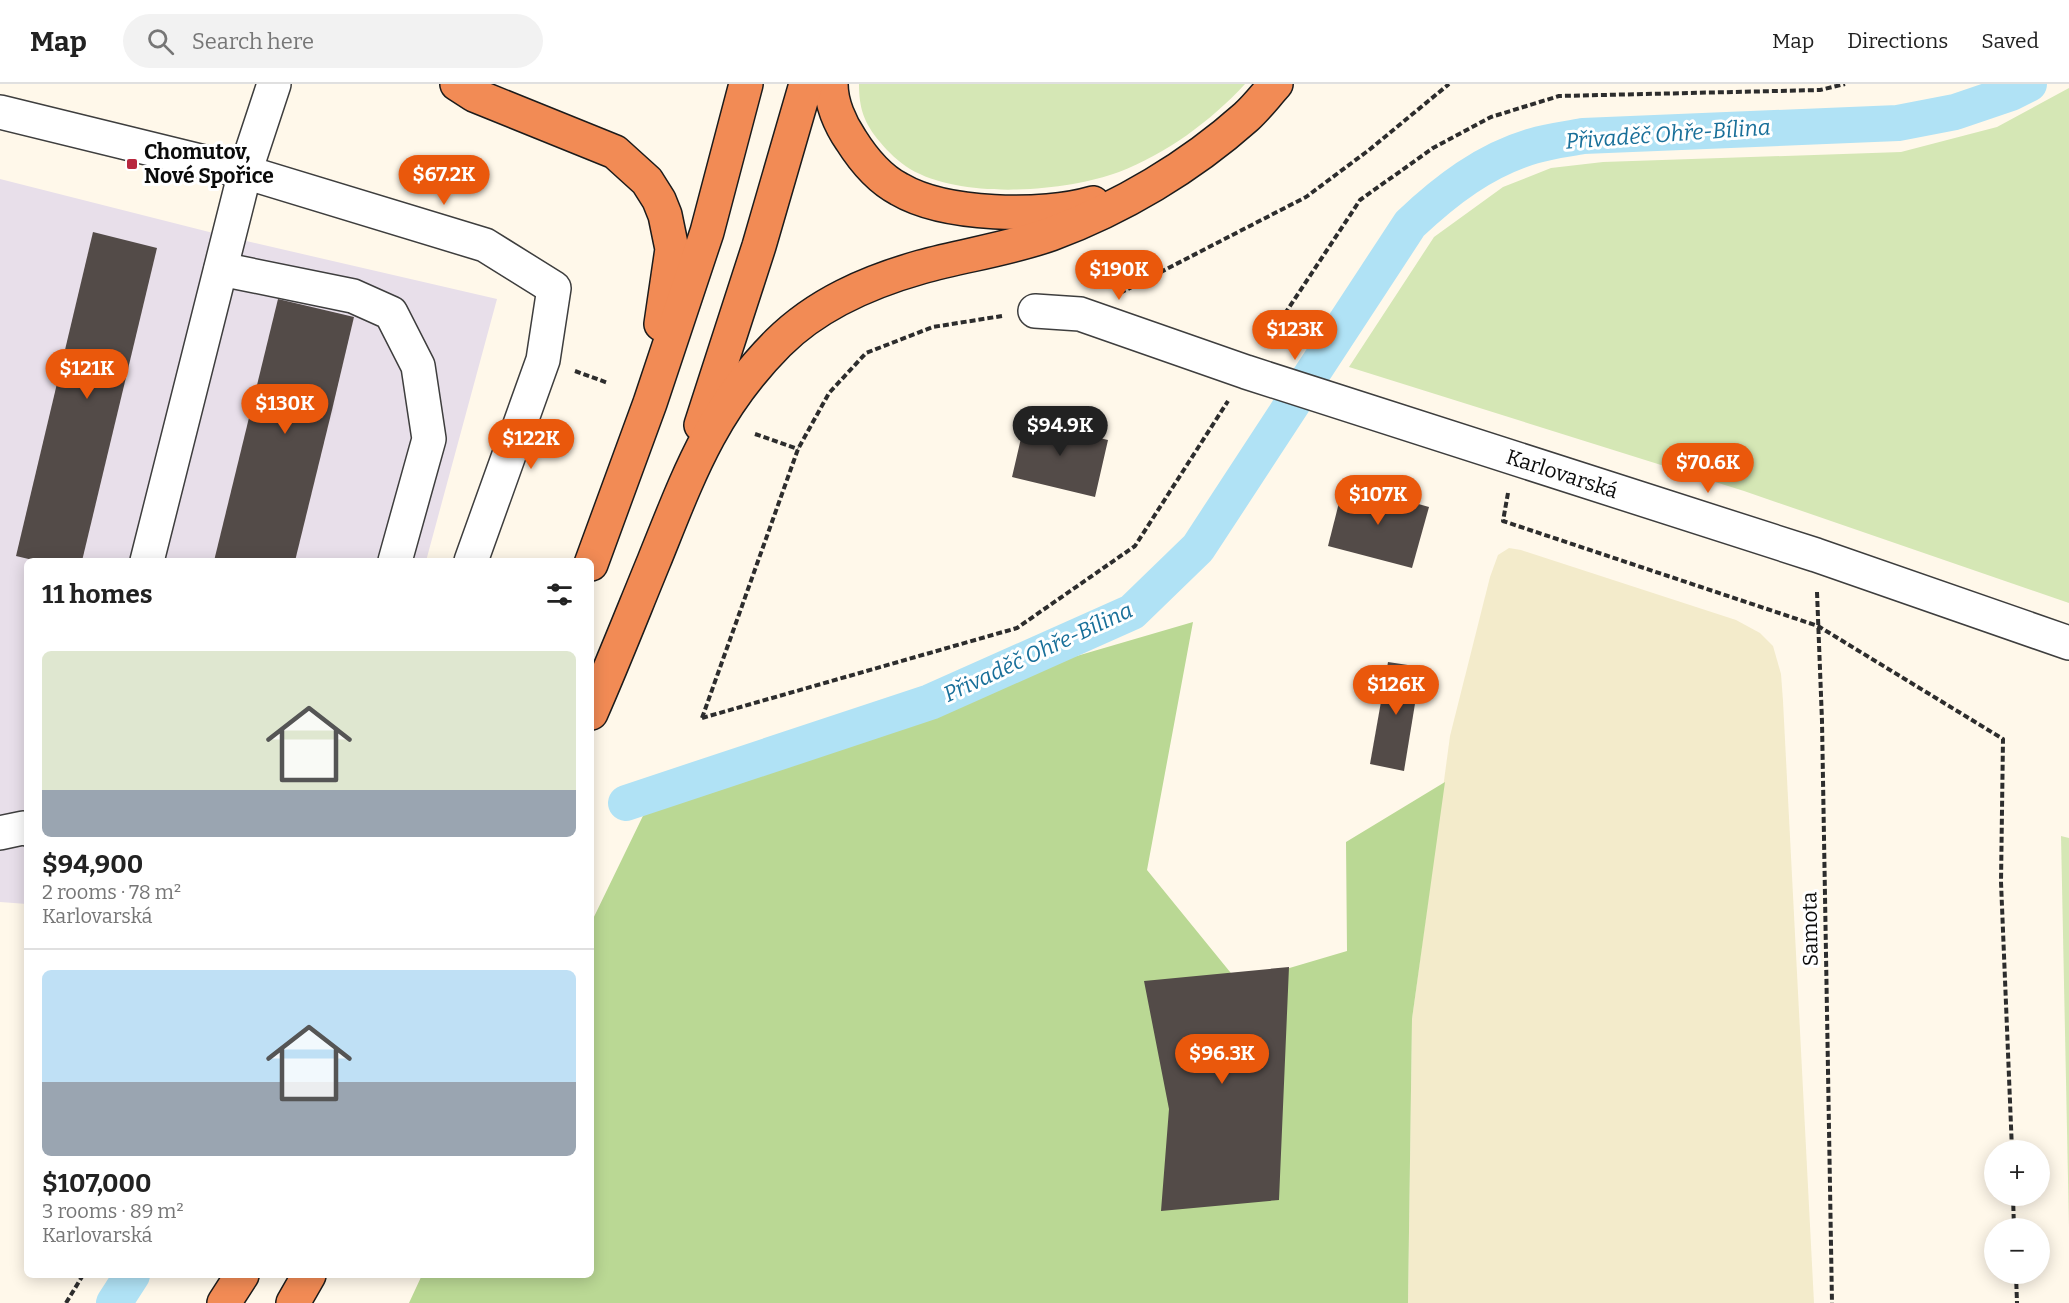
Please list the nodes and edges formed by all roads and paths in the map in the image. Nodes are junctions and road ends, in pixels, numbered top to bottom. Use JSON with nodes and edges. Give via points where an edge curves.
{"nodes":[{"id":1,"x":274,"y":84,"type":"edge"},
{"id":2,"x":457,"y":84,"type":"edge"},
{"id":3,"x":746,"y":84,"type":"edge"},
{"id":4,"x":806,"y":84,"type":"edge"},
{"id":5,"x":831,"y":84,"type":"edge"},
{"id":6,"x":1276,"y":84,"type":"edge"},
{"id":7,"x":1449,"y":84,"type":"edge"},
{"id":8,"x":1845,"y":84,"type":"edge"},
{"id":9,"x":0,"y":112,"type":"edge"},
{"id":10,"x":245,"y":172,"type":"junction"},
{"id":11,"x":1165,"y":177,"type":"junction"},
{"id":12,"x":221,"y":269,"type":"junction"},
{"id":13,"x":1035,"y":311,"type":"joint"},
{"id":14,"x":1080,"y":314,"type":"junction"},
{"id":15,"x":1246,"y":372,"type":"junction"},
{"id":16,"x":650,"y":403,"type":"junction"},
{"id":17,"x":755,"y":434,"type":"dead end"},
{"id":18,"x":798,"y":449,"type":"junction"},
{"id":19,"x":1513,"y":458,"type":"junction"},
{"id":20,"x":678,"y":502,"type":"junction"},
{"id":21,"x":1816,"y":555,"type":"junction"},
{"id":22,"x":148,"y":558,"type":"edge"},
{"id":23,"x":396,"y":558,"type":"edge"},
{"id":24,"x":472,"y":558,"type":"edge"},
{"id":25,"x":593,"y":558,"type":"edge"},
{"id":26,"x":1818,"y":626,"type":"junction"},
{"id":27,"x":2069,"y":643,"type":"edge"},
{"id":28,"x":594,"y":706,"type":"edge"},
{"id":29,"x":24,"y":828,"type":"edge"},
{"id":30,"x":0,"y":833,"type":"edge"},
{"id":31,"x":2012,"y":1140,"type":"edge"},
{"id":32,"x":81,"y":1278,"type":"edge"},
{"id":33,"x":240,"y":1278,"type":"edge"},
{"id":34,"x":307,"y":1278,"type":"edge"},
{"id":35,"x":2016,"y":1284,"type":"edge"},
{"id":36,"x":66,"y":1303,"type":"edge"},
{"id":37,"x":224,"y":1303,"type":"edge"},
{"id":38,"x":293,"y":1303,"type":"edge"},
{"id":39,"x":1832,"y":1303,"type":"edge"},
{"id":40,"x":2017,"y":1303,"type":"edge"}],
"edges":[{"from":1,"to":10,"type":"street"},
{"from":2,"to":16,"type":"highway","via":[[474,95],[615,152],[647,181],[665,215],[672,249]]},
{"from":3,"to":16,"type":"highway","via":[[707,232]]},
{"from":4,"to":20,"type":"highway"},
{"from":5,"to":11,"type":"highway","via":[[846,132],[870,166],[899,190],[929,202],[995,213],[1060,209],[1126,194]]},
{"from":6,"to":11,"type":"highway","via":[[1247,116]]},
{"from":7,"to":14,"type":"path","via":[[1306,197]]},
{"from":8,"to":15,"type":"path","via":[[1820,90],[1559,96],[1491,117],[1433,148],[1360,200]]},
{"from":9,"to":10,"type":"street"},
{"from":10,"to":12,"type":"street"},
{"from":10,"to":24,"type":"street","via":[[485,245],[554,288],[543,360]]},
{"from":11,"to":20,"type":"highway","via":[[1050,234],[877,282],[808,317],[773,349],[730,399],[709,432]]},
{"from":12,"to":22,"type":"street"},
{"from":12,"to":23,"type":"street","via":[[353,296],[391,313],[418,366],[429,439]]},
{"from":13,"to":14,"type":"street","name":"Karlovarská"},
{"from":13,"to":18,"type":"path","via":[[933,327],[866,353],[829,393]]},
{"from":14,"to":15,"type":"street","name":"Karlovarská"},
{"from":15,"to":18,"type":"path","via":[[1135,546],[1017,628],[702,718]]},
{"from":15,"to":19,"type":"street","name":"Karlovarská"},
{"from":16,"to":25,"type":"highway"},
{"from":17,"to":18,"type":"path"},
{"from":19,"to":21,"type":"street","name":"Karlovarská"},
{"from":19,"to":26,"type":"path","via":[[1503,521]]},
{"from":20,"to":28,"type":"highway"},
{"from":21,"to":26,"type":"path","name":"Samota"},
{"from":21,"to":27,"type":"street","name":"Karlovarská"},
{"from":26,"to":31,"type":"path","via":[[2003,739],[2001,882]]},
{"from":26,"to":39,"type":"path","name":"Samota"},
{"from":29,"to":30,"type":"street"},
{"from":32,"to":36,"type":"path"},
{"from":33,"to":37,"type":"highway"},
{"from":34,"to":38,"type":"highway"},
{"from":35,"to":40,"type":"path"}]}
